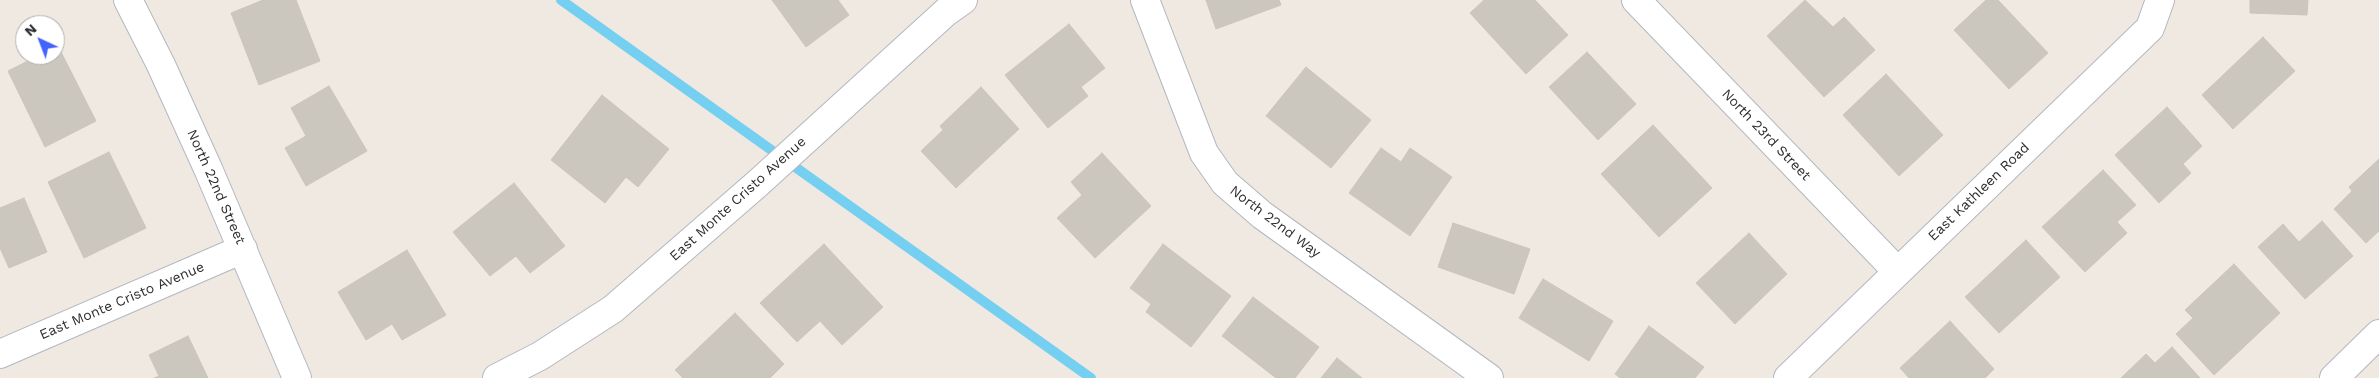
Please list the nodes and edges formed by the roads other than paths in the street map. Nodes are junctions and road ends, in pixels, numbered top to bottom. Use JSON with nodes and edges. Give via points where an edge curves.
{"nodes":[{"id":1,"x":128,"y":0,"type":"edge"},
{"id":2,"x":1145,"y":0,"type":"edge"},
{"id":3,"x":1636,"y":0,"type":"edge"},
{"id":4,"x":2160,"y":0,"type":"edge"},
{"id":5,"x":949,"y":4,"type":"edge"},
{"id":6,"x":244,"y":249,"type":"junction"},
{"id":7,"x":1897,"y":271,"type":"junction"},
{"id":8,"x":2379,"y":334,"type":"edge"},
{"id":9,"x":0,"y":354,"type":"edge"},
{"id":10,"x":296,"y":378,"type":"edge"},
{"id":11,"x":497,"y":378,"type":"edge"},
{"id":12,"x":1489,"y":378,"type":"edge"},
{"id":13,"x":1788,"y":378,"type":"edge"},
{"id":14,"x":2334,"y":378,"type":"edge"}],
"edges":[{"from":1,"to":6,"type":"street","name":"North 22nd Street","via":[[161,64]]},
{"from":2,"to":12,"type":"street","name":"North 22nd Way","via":[[1204,152],[1225,183],[1262,215]]},
{"from":3,"to":7,"type":"street","name":"North 23rd Street"},
{"from":4,"to":7,"type":"street","name":"East Kathleen Road","via":[[2150,28]]},
{"from":5,"to":11,"type":"street","name":"East Monte Cristo Avenue","via":[[758,184],[613,309],[540,356]]},
{"from":6,"to":9,"type":"street","name":"East Monte Cristo Avenue"},
{"from":6,"to":10,"type":"street","name":"North 22nd Street"},
{"from":7,"to":13,"type":"street","name":"East Kathleen Road"},
{"from":8,"to":14,"type":"street"}]}
